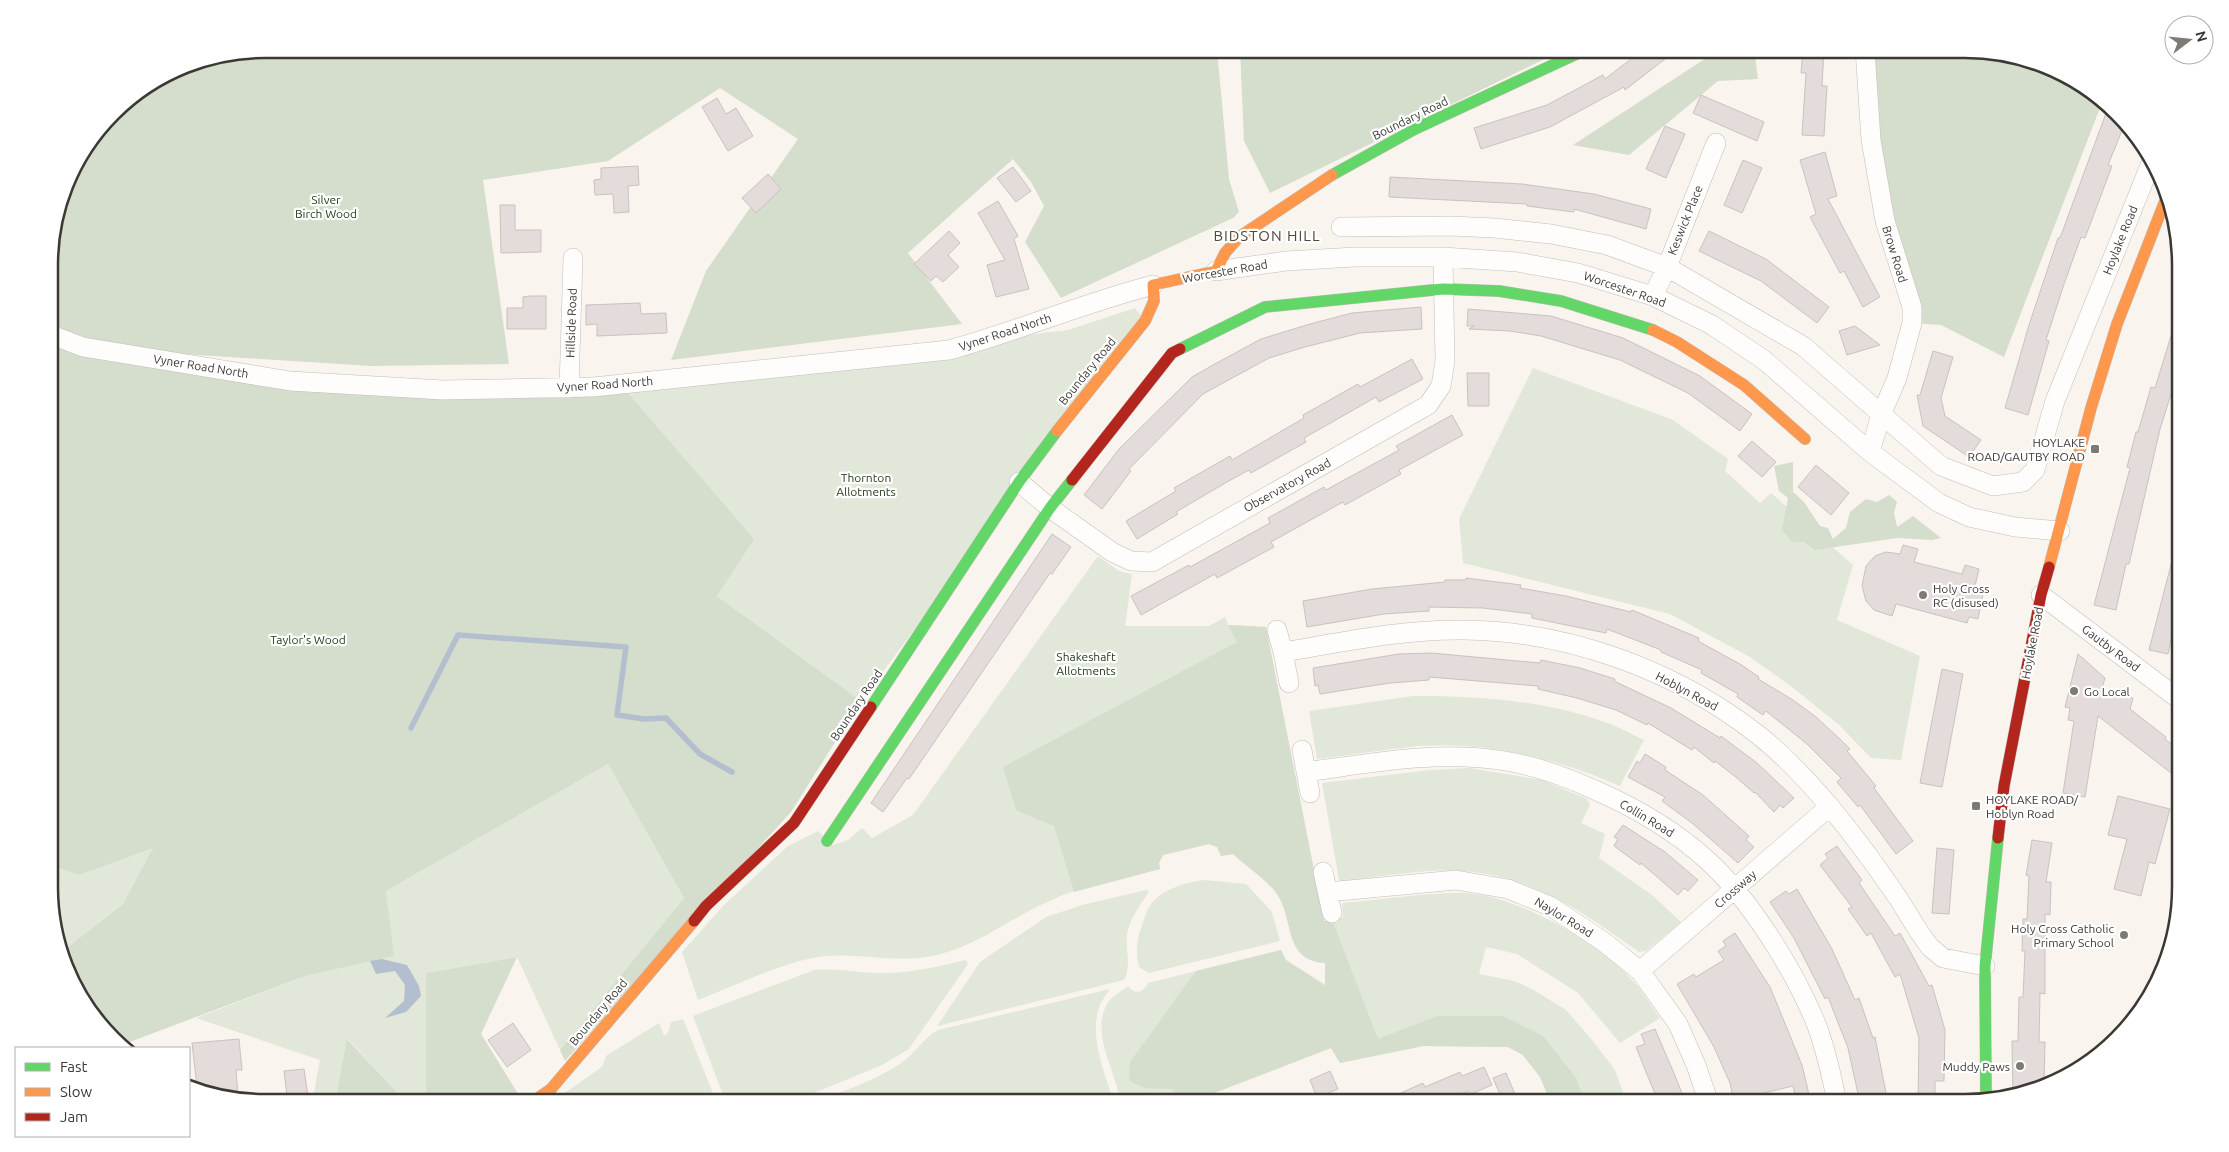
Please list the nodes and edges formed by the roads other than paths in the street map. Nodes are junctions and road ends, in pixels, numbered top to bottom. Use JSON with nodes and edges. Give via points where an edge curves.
{"nodes":[{"id":1,"x":1568,"y":58,"type":"edge"},
{"id":2,"x":1866,"y":58,"type":"edge"},
{"id":3,"x":1716,"y":143,"type":"dead end"},
{"id":4,"x":2148,"y":170,"type":"edge"},
{"id":5,"x":2163,"y":207,"type":"edge"},
{"id":6,"x":1341,"y":227,"type":"dead end"},
{"id":7,"x":1443,"y":257,"type":"junction"},
{"id":8,"x":573,"y":258,"type":"dead end"},
{"id":9,"x":1667,"y":267,"type":"junction"},
{"id":10,"x":1216,"y":271,"type":"junction"},
{"id":11,"x":1153,"y":285,"type":"junction"},
{"id":12,"x":1443,"y":289,"type":"junction"},
{"id":13,"x":1653,"y":296,"type":"junction"},
{"id":14,"x":58,"y":337,"type":"edge"},
{"id":15,"x":569,"y":388,"type":"junction"},
{"id":16,"x":1881,"y":415,"type":"junction"},
{"id":17,"x":1805,"y":439,"type":"dead end"},
{"id":18,"x":1870,"y":452,"type":"junction"},
{"id":19,"x":1019,"y":482,"type":"junction"},
{"id":20,"x":1050,"y":508,"type":"junction"},
{"id":21,"x":2060,"y":531,"type":"junction"},
{"id":22,"x":2041,"y":595,"type":"junction"},
{"id":23,"x":1277,"y":630,"type":"dead end"},
{"id":24,"x":1283,"y":652,"type":"junction"},
{"id":25,"x":1289,"y":683,"type":"dead end"},
{"id":26,"x":2172,"y":691,"type":"edge"},
{"id":27,"x":1302,"y":750,"type":"dead end"},
{"id":28,"x":1306,"y":772,"type":"junction"},
{"id":29,"x":1310,"y":793,"type":"dead end"},
{"id":30,"x":1830,"y":806,"type":"junction"},
{"id":31,"x":827,"y":841,"type":"dead end"},
{"id":32,"x":1322,"y":872,"type":"dead end"},
{"id":33,"x":1736,"y":889,"type":"junction"},
{"id":34,"x":1328,"y":892,"type":"junction"},
{"id":35,"x":1332,"y":913,"type":"dead end"},
{"id":36,"x":1985,"y":966,"type":"junction"},
{"id":37,"x":1640,"y":970,"type":"junction"},
{"id":38,"x":1986,"y":1093,"type":"edge"},
{"id":39,"x":542,"y":1095,"type":"edge"},
{"id":40,"x":1706,"y":1095,"type":"edge"},
{"id":41,"x":1836,"y":1095,"type":"edge"}],
"edges":[{"from":1,"to":10,"type":"main road","name":"Boundary Road","via":[[1415,129],[1350,164],[1239,237],[1228,247]]},
{"from":2,"to":16,"type":"street","name":"Brow Road","via":[[1871,140],[1885,221],[1912,307],[1912,323],[1897,378]]},
{"from":3,"to":9,"type":"street","name":"Keswick Place"},
{"from":4,"to":16,"type":"street","name":"Hoylake Road","via":[[2054,401],[2035,470],[2023,482],[1993,486],[1941,466]]},
{"from":5,"to":21,"type":"main road","name":"Hoylake Road","via":[[2117,324],[2091,408]]},
{"from":6,"to":9,"type":"street","via":[[1451,226],[1551,234],[1607,246]]},
{"from":7,"to":10,"type":"street","name":"Worcester Road","via":[[1286,261]]},
{"from":7,"to":12,"type":"street","name":"Observatory Road"},
{"from":7,"to":13,"type":"street","name":"Worcester Road","via":[[1517,262],[1569,272]]},
{"from":8,"to":15,"type":"street","name":"Hillside Road"},
{"from":9,"to":13,"type":"street","name":"Keswick Place"},
{"from":9,"to":16,"type":"street","via":[[1803,346]]},
{"from":10,"to":11,"type":"main road","name":"Worcester Road"},
{"from":11,"to":15,"type":"street","name":"Vyner Road North","via":[[1100,299],[990,339],[949,350]]},
{"from":11,"to":19,"type":"main road","name":"Boundary Road","via":[[1154,301],[1145,322]]},
{"from":12,"to":17,"type":"main road","via":[[1500,291],[1561,301],[1649,328],[1677,342],[1744,386]]},
{"from":12,"to":20,"type":"main road","via":[[1265,306],[1172,353]]},
{"from":12,"to":20,"type":"street","name":"Observatory Road","via":[[1445,361],[1441,386],[1428,405],[1152,562],[1131,561],[1112,552]]},
{"from":13,"to":18,"type":"street","name":"Worcester Road","via":[[1712,325],[1764,360]]},
{"from":14,"to":15,"type":"street","name":"Vyner Road North","via":[[83,347],[290,380],[442,390]]},
{"from":16,"to":18,"type":"street","name":"Brow Road"},
{"from":18,"to":21,"type":"street","name":"Worcester Road","via":[[1939,503],[1969,517],[2015,527]]},
{"from":19,"to":20,"type":"street","name":"Observatory Road"},
{"from":19,"to":39,"type":"main road","name":"Boundary Road","via":[[794,823],[706,906],[551,1089]]},
{"from":20,"to":31,"type":"main road"},
{"from":21,"to":22,"type":"main road","name":"Hoylake Road"},
{"from":22,"to":26,"type":"street","name":"Gautby Road"},
{"from":22,"to":36,"type":"main road","name":"Hoylake Road","via":[[2004,786]]},
{"from":23,"to":24,"type":"street"},
{"from":24,"to":25,"type":"street"},
{"from":24,"to":30,"type":"street","name":"Hoblyn Road","via":[[1387,634],[1462,630],[1490,630],[1580,646],[1624,660],[1714,704],[1757,734]]},
{"from":27,"to":28,"type":"street"},
{"from":28,"to":29,"type":"street"},
{"from":28,"to":33,"type":"street","name":"Collin Road","via":[[1428,757],[1505,761],[1557,773],[1656,821],[1707,860]]},
{"from":30,"to":33,"type":"street","name":"Crossway"},
{"from":30,"to":36,"type":"street","name":"Hoblyn Road","via":[[1866,851],[1930,947],[1943,958]]},
{"from":32,"to":34,"type":"street"},
{"from":33,"to":37,"type":"street","name":"Crossway"},
{"from":33,"to":41,"type":"street","name":"Collin Road","via":[[1782,956],[1817,1026]]},
{"from":34,"to":35,"type":"street"},
{"from":34,"to":37,"type":"street","name":"Naylor Road","via":[[1456,880],[1508,889],[1557,910]]},
{"from":36,"to":38,"type":"main road","name":"Hoylake Road"},
{"from":37,"to":40,"type":"street","name":"Naylor Road","via":[[1678,1024]]}]}
